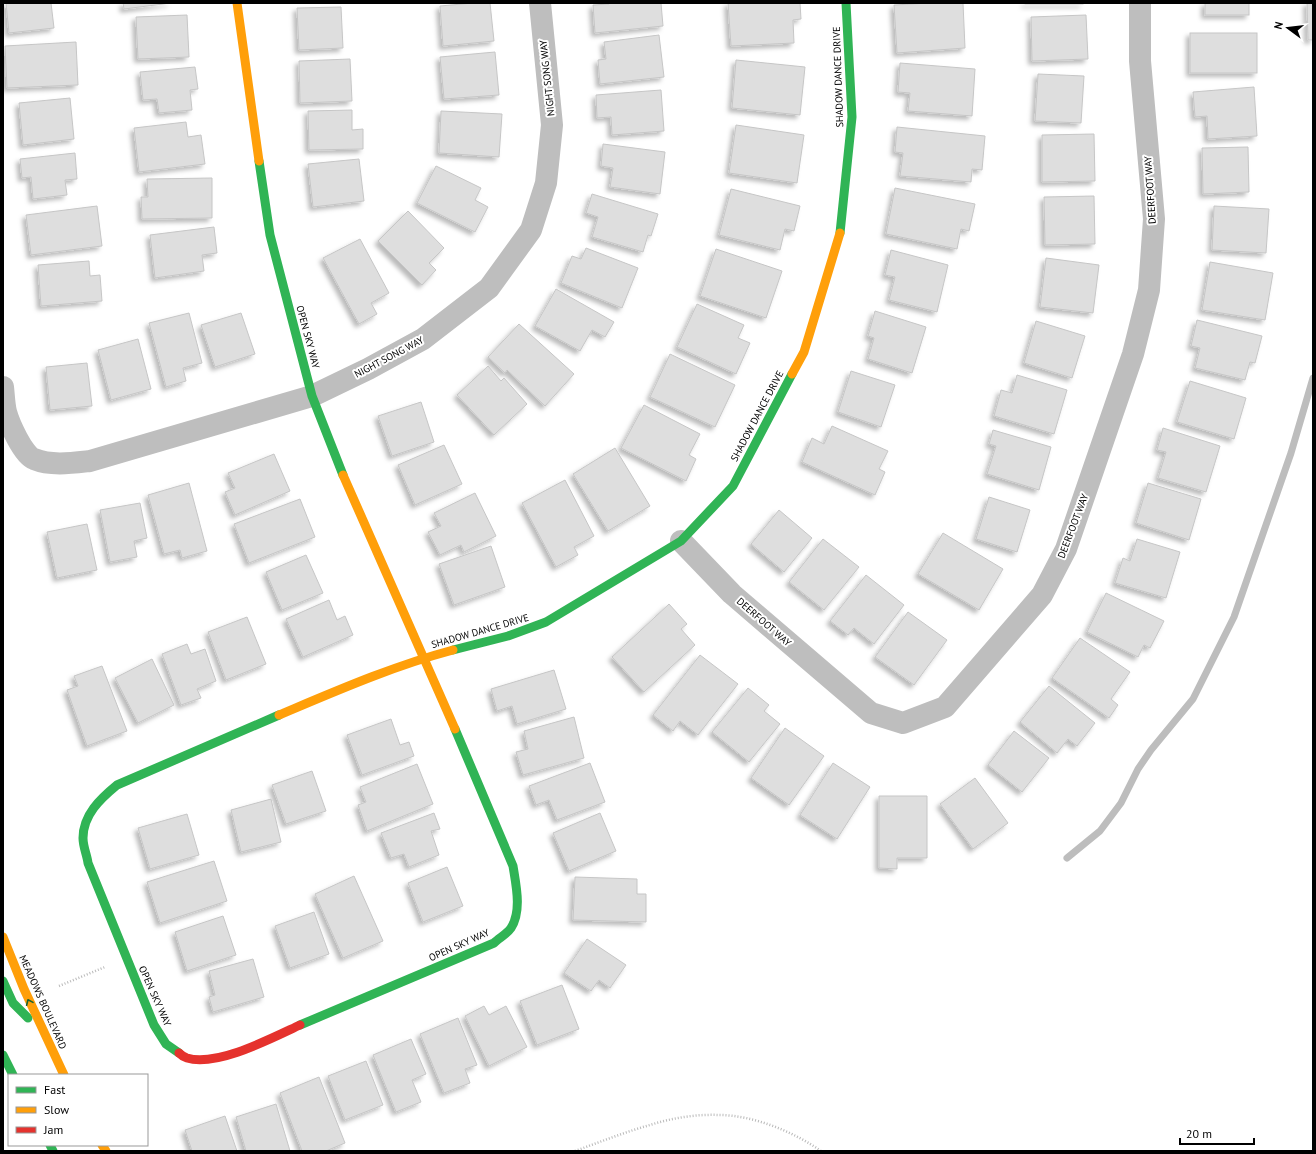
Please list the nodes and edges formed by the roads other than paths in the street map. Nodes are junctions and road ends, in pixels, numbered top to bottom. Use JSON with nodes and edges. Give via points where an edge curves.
{"nodes":[{"id":1,"x":237,"y":3,"type":"edge"},
{"id":2,"x":540,"y":3,"type":"edge"},
{"id":3,"x":846,"y":3,"type":"edge"},
{"id":4,"x":1140,"y":3,"type":"edge"},
{"id":5,"x":3,"y":387,"type":"edge"},
{"id":6,"x":312,"y":396,"type":"junction"},
{"id":7,"x":681,"y":541,"type":"junction"},
{"id":8,"x":424,"y":658,"type":"junction"},
{"id":9,"x":3,"y":937,"type":"edge"},
{"id":10,"x":3,"y":981,"type":"edge"},
{"id":11,"x":43,"y":1033,"type":"junction"},
{"id":12,"x":3,"y":1055,"type":"edge"},
{"id":13,"x":12,"y":1074,"type":"edge"},
{"id":14,"x":64,"y":1074,"type":"edge"}],
"edges":[{"from":1,"to":6,"type":"street","name":"OPEN SKY WAY","via":[[270,235]]},
{"from":2,"to":6,"type":"street","name":"NIGHT SONG WAY","via":[[552,124],[546,183],[531,230],[489,288],[423,339]]},
{"from":3,"to":7,"type":"street","name":"SHADOW DANCE DRIVE","via":[[852,117],[840,230],[804,352],[733,486]]},
{"from":4,"to":7,"type":"street","name":"DEERFOOT WAY","via":[[1140,61],[1154,219],[1149,290],[1133,354],[1066,548],[1042,595],[945,707],[903,723],[870,713],[732,594]]},
{"from":5,"to":6,"type":"street","name":"NIGHT SONG WAY","via":[[11,427],[23,449],[32,459],[71,464],[90,461]]},
{"from":6,"to":8,"type":"street","name":"OPEN SKY WAY","via":[[346,483]]},
{"from":7,"to":8,"type":"street","name":"SHADOW DANCE DRIVE","via":[[546,622],[508,636]]},
{"from":8,"to":8,"type":"street","name":"OPEN SKY WAY","via":[[513,866],[517,912],[511,928],[494,943],[231,1055],[207,1060],[186,1058],[166,1044],[154,1025],[88,863],[83,839],[88,815],[117,785],[352,684]]},
{"from":11,"to":9,"type":"street","name":"MEADOWS BOULEVARD","one_way":true},
{"from":10,"to":11,"type":"street","via":[[13,1003]]},
{"from":11,"to":14,"type":"street","name":"MEADOWS BOULEVARD"},
{"from":12,"to":13,"type":"street"}]}
